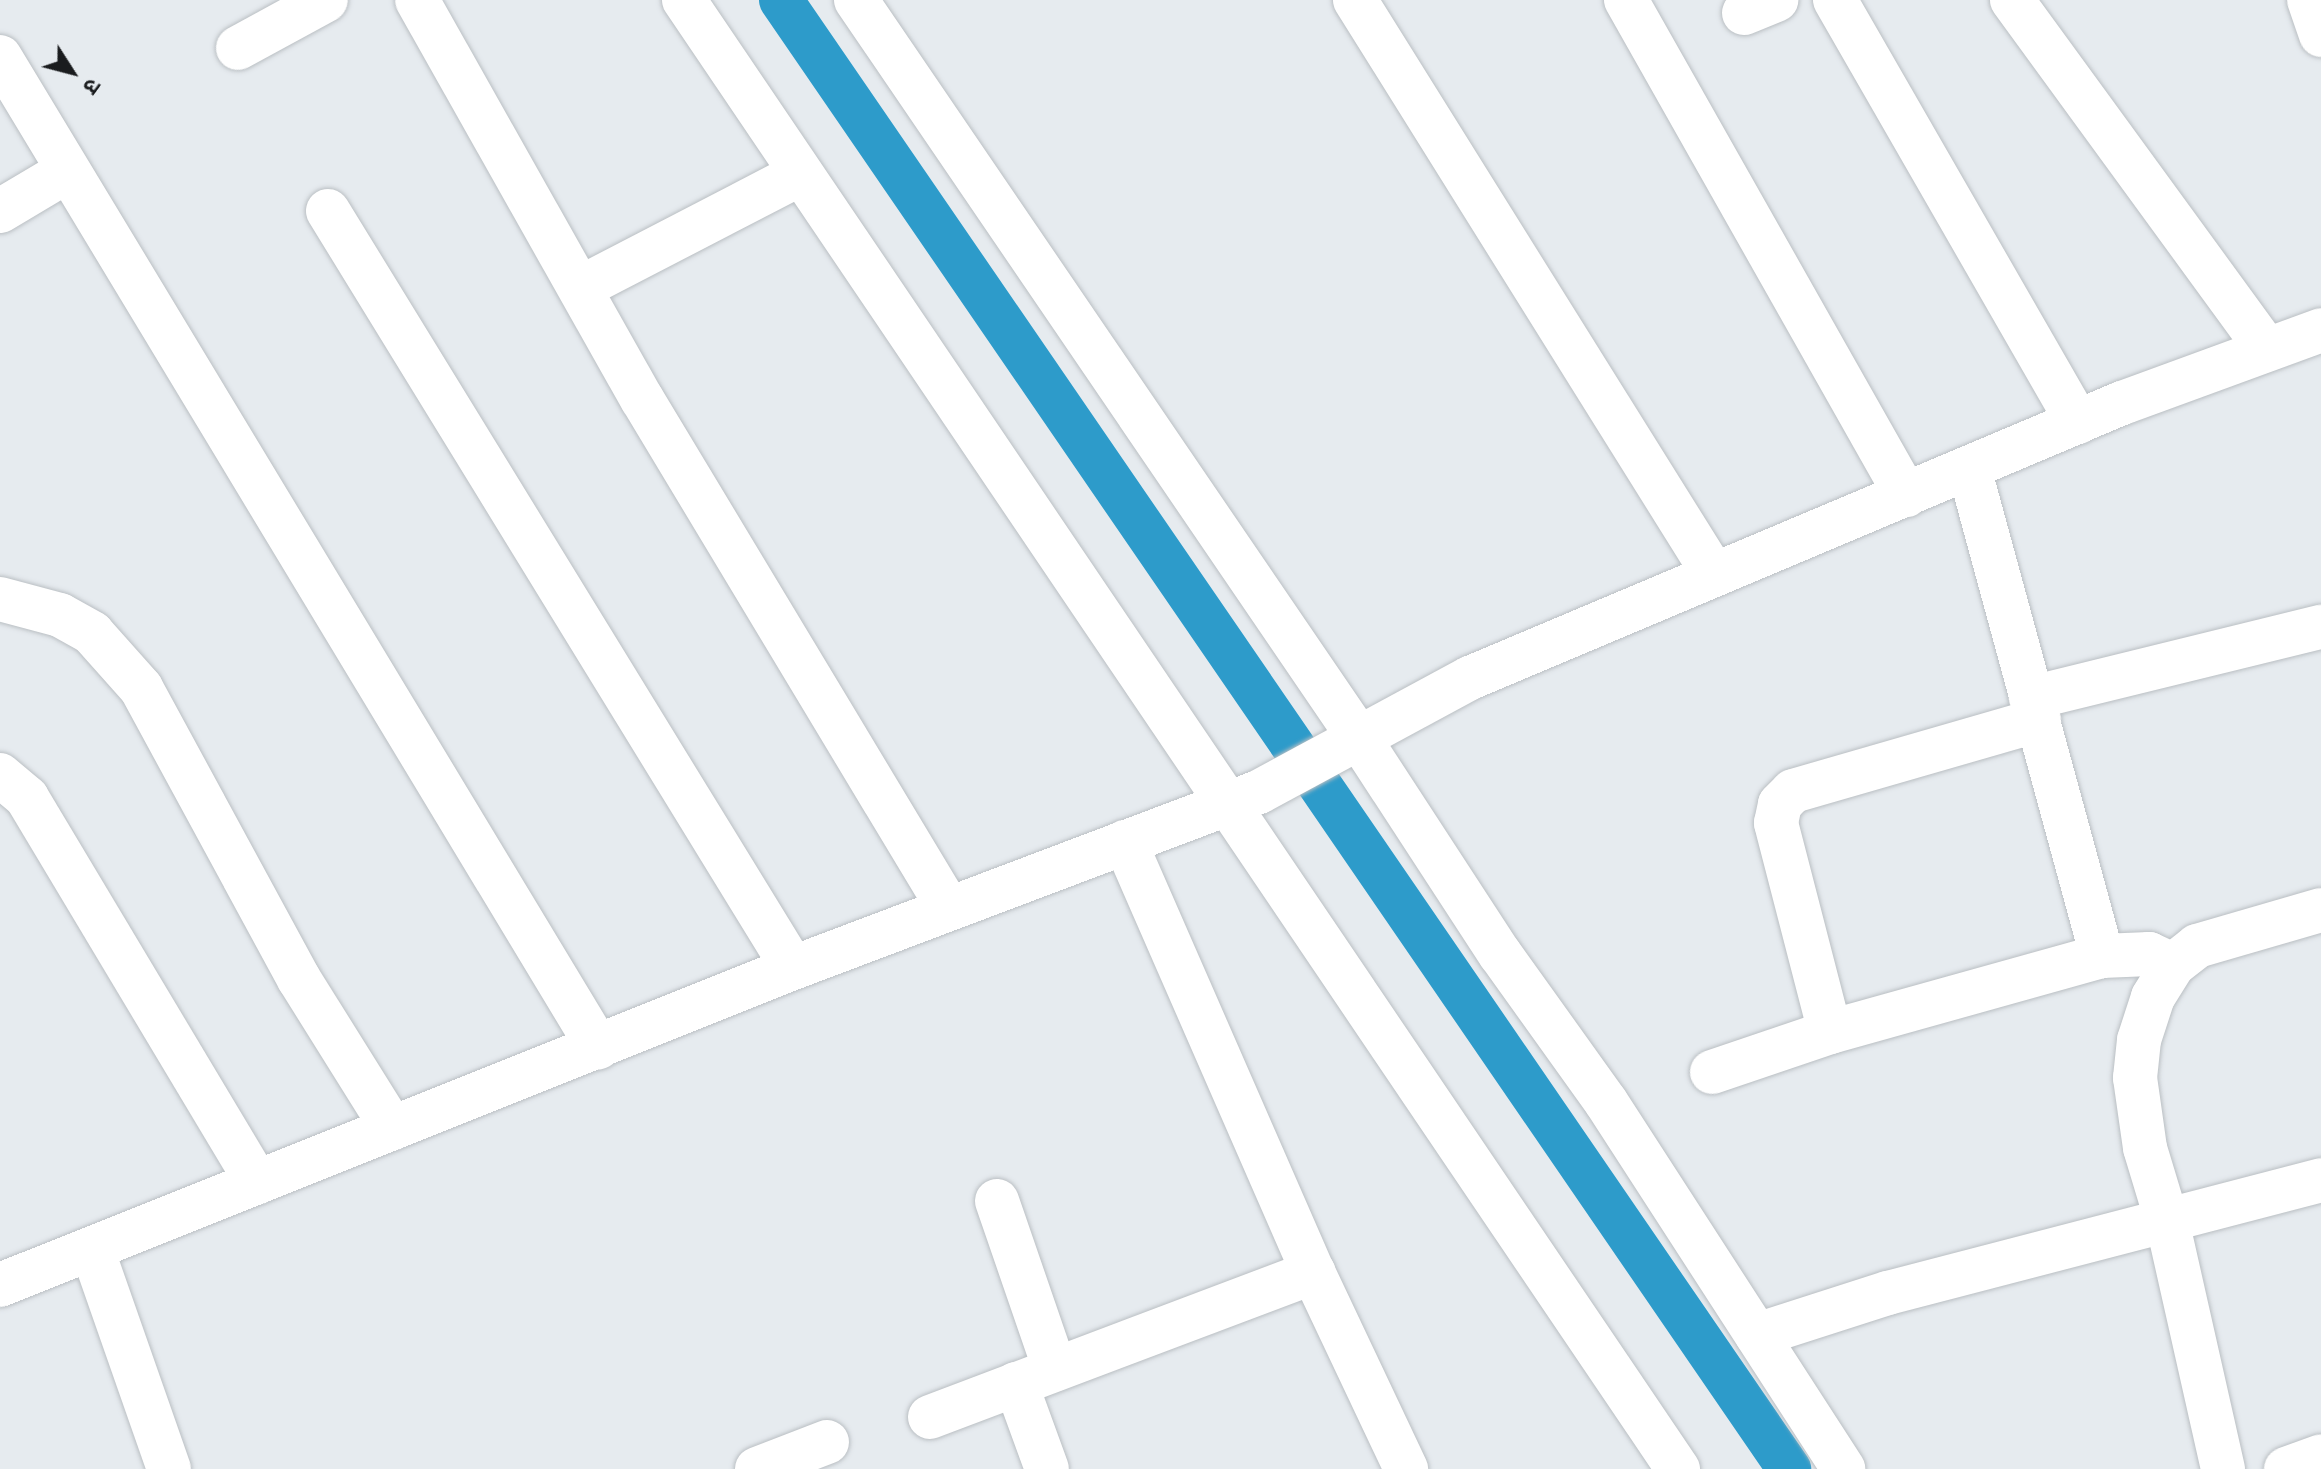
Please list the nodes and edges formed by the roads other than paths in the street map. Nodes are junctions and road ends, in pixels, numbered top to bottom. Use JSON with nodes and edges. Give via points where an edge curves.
{"nodes":[{"id":1,"x":326,"y":0,"type":"edge"},
{"id":2,"x":417,"y":0,"type":"edge"},
{"id":3,"x":684,"y":0,"type":"edge"},
{"id":4,"x":856,"y":0,"type":"edge"},
{"id":5,"x":1355,"y":0,"type":"edge"},
{"id":6,"x":1626,"y":0,"type":"edge"},
{"id":7,"x":1835,"y":0,"type":"edge"},
{"id":8,"x":2012,"y":0,"type":"edge"},
{"id":9,"x":2309,"y":0,"type":"edge"},
{"id":10,"x":2321,"y":35,"type":"edge"},
{"id":11,"x":238,"y":48,"type":"dead end"},
{"id":12,"x":0,"y":57,"type":"edge"},
{"id":13,"x":67,"y":171,"type":"junction"},
{"id":14,"x":800,"y":174,"type":"junction"},
{"id":15,"x":0,"y":211,"type":"edge"},
{"id":16,"x":328,"y":211,"type":"dead end"},
{"id":17,"x":580,"y":288,"type":"junction"},
{"id":18,"x":2321,"y":330,"type":"edge"},
{"id":19,"x":2265,"y":347,"type":"junction"},
{"id":20,"x":2078,"y":422,"type":"junction"},
{"id":21,"x":1969,"y":468,"type":"junction"},
{"id":22,"x":1906,"y":495,"type":"junction"},
{"id":23,"x":1713,"y":573,"type":"junction"},
{"id":24,"x":0,"y":599,"type":"edge"},
{"id":25,"x":2321,"y":627,"type":"edge"},
{"id":26,"x":2035,"y":709,"type":"junction"},
{"id":27,"x":1344,"y":743,"type":"junction"},
{"id":28,"x":0,"y":775,"type":"edge"},
{"id":29,"x":1242,"y":798,"type":"junction"},
{"id":30,"x":1125,"y":842,"type":"junction"},
{"id":31,"x":949,"y":909,"type":"junction"},
{"id":32,"x":2321,"y":910,"type":"edge"},
{"id":33,"x":2102,"y":956,"type":"junction"},
{"id":34,"x":2173,"y":965,"type":"junction"},
{"id":35,"x":793,"y":968,"type":"junction"},
{"id":36,"x":1830,"y":1032,"type":"junction"},
{"id":37,"x":598,"y":1047,"type":"junction"},
{"id":38,"x":1712,"y":1072,"type":"dead end"},
{"id":39,"x":392,"y":1128,"type":"junction"},
{"id":40,"x":2321,"y":1180,"type":"edge"},
{"id":41,"x":257,"y":1182,"type":"junction"},
{"id":42,"x":997,"y":1201,"type":"dead end"},
{"id":43,"x":2167,"y":1221,"type":"junction"},
{"id":44,"x":92,"y":1249,"type":"junction"},
{"id":45,"x":1313,"y":1272,"type":"junction"},
{"id":46,"x":0,"y":1285,"type":"edge"},
{"id":47,"x":1757,"y":1335,"type":"junction"},
{"id":48,"x":1036,"y":1377,"type":"junction"},
{"id":49,"x":930,"y":1417,"type":"dead end"},
{"id":50,"x":827,"y":1442,"type":"dead end"},
{"id":51,"x":2321,"y":1456,"type":"edge"},
{"id":52,"x":169,"y":1469,"type":"edge"},
{"id":53,"x":757,"y":1469,"type":"edge"},
{"id":54,"x":1047,"y":1469,"type":"edge"},
{"id":55,"x":1406,"y":1469,"type":"edge"},
{"id":56,"x":1678,"y":1469,"type":"edge"},
{"id":57,"x":1843,"y":1469,"type":"edge"},
{"id":58,"x":2223,"y":1469,"type":"edge"},
{"id":59,"x":2286,"y":1469,"type":"edge"}],
"edges":[{"from":1,"to":11,"type":"street"},
{"from":2,"to":17,"type":"street"},
{"from":3,"to":14,"type":"street"},
{"from":4,"to":27,"type":"street"},
{"from":5,"to":23,"type":"street"},
{"from":6,"to":22,"type":"street"},
{"from":7,"to":20,"type":"street"},
{"from":8,"to":19,"type":"street"},
{"from":9,"to":10,"type":"street"},
{"from":12,"to":13,"type":"street"},
{"from":13,"to":15,"type":"street"},
{"from":13,"to":37,"type":"street"},
{"from":14,"to":17,"type":"street"},
{"from":14,"to":29,"type":"street"},
{"from":16,"to":35,"type":"street"},
{"from":17,"to":31,"type":"street"},
{"from":18,"to":19,"type":"street"},
{"from":19,"to":20,"type":"street"},
{"from":20,"to":21,"type":"street"},
{"from":21,"to":22,"type":"street"},
{"from":21,"to":26,"type":"street"},
{"from":22,"to":23,"type":"street"},
{"from":23,"to":27,"type":"street","via":[[1470,678]]},
{"from":24,"to":39,"type":"street","via":[[60,615],[92,633],[141,688],[299,979]]},
{"from":25,"to":26,"type":"street"},
{"from":26,"to":33,"type":"street"},
{"from":26,"to":36,"type":"street","via":[[1793,791],[1780,804],[1776,823]]},
{"from":27,"to":29,"type":"street"},
{"from":27,"to":47,"type":"street"},
{"from":28,"to":41,"type":"street","via":[[27,798]]},
{"from":29,"to":30,"type":"street"},
{"from":29,"to":56,"type":"street"},
{"from":30,"to":31,"type":"street"},
{"from":30,"to":45,"type":"street"},
{"from":31,"to":35,"type":"street"},
{"from":32,"to":34,"type":"street","via":[[2197,946]]},
{"from":33,"to":34,"type":"street","via":[[2149,954]]},
{"from":33,"to":36,"type":"street"},
{"from":34,"to":43,"type":"street","via":[[2153,997],[2139,1040],[2135,1078],[2145,1148]]},
{"from":35,"to":37,"type":"street"},
{"from":36,"to":38,"type":"street"},
{"from":37,"to":39,"type":"street"},
{"from":39,"to":41,"type":"street"},
{"from":40,"to":43,"type":"street"},
{"from":41,"to":44,"type":"street"},
{"from":42,"to":48,"type":"street"},
{"from":43,"to":47,"type":"street","via":[[1903,1289]]},
{"from":43,"to":58,"type":"street"},
{"from":44,"to":46,"type":"street"},
{"from":44,"to":52,"type":"street"},
{"from":45,"to":48,"type":"street"},
{"from":45,"to":55,"type":"street"},
{"from":47,"to":57,"type":"street"},
{"from":48,"to":49,"type":"street"},
{"from":48,"to":54,"type":"street"},
{"from":50,"to":53,"type":"street"},
{"from":51,"to":59,"type":"street"}]}
